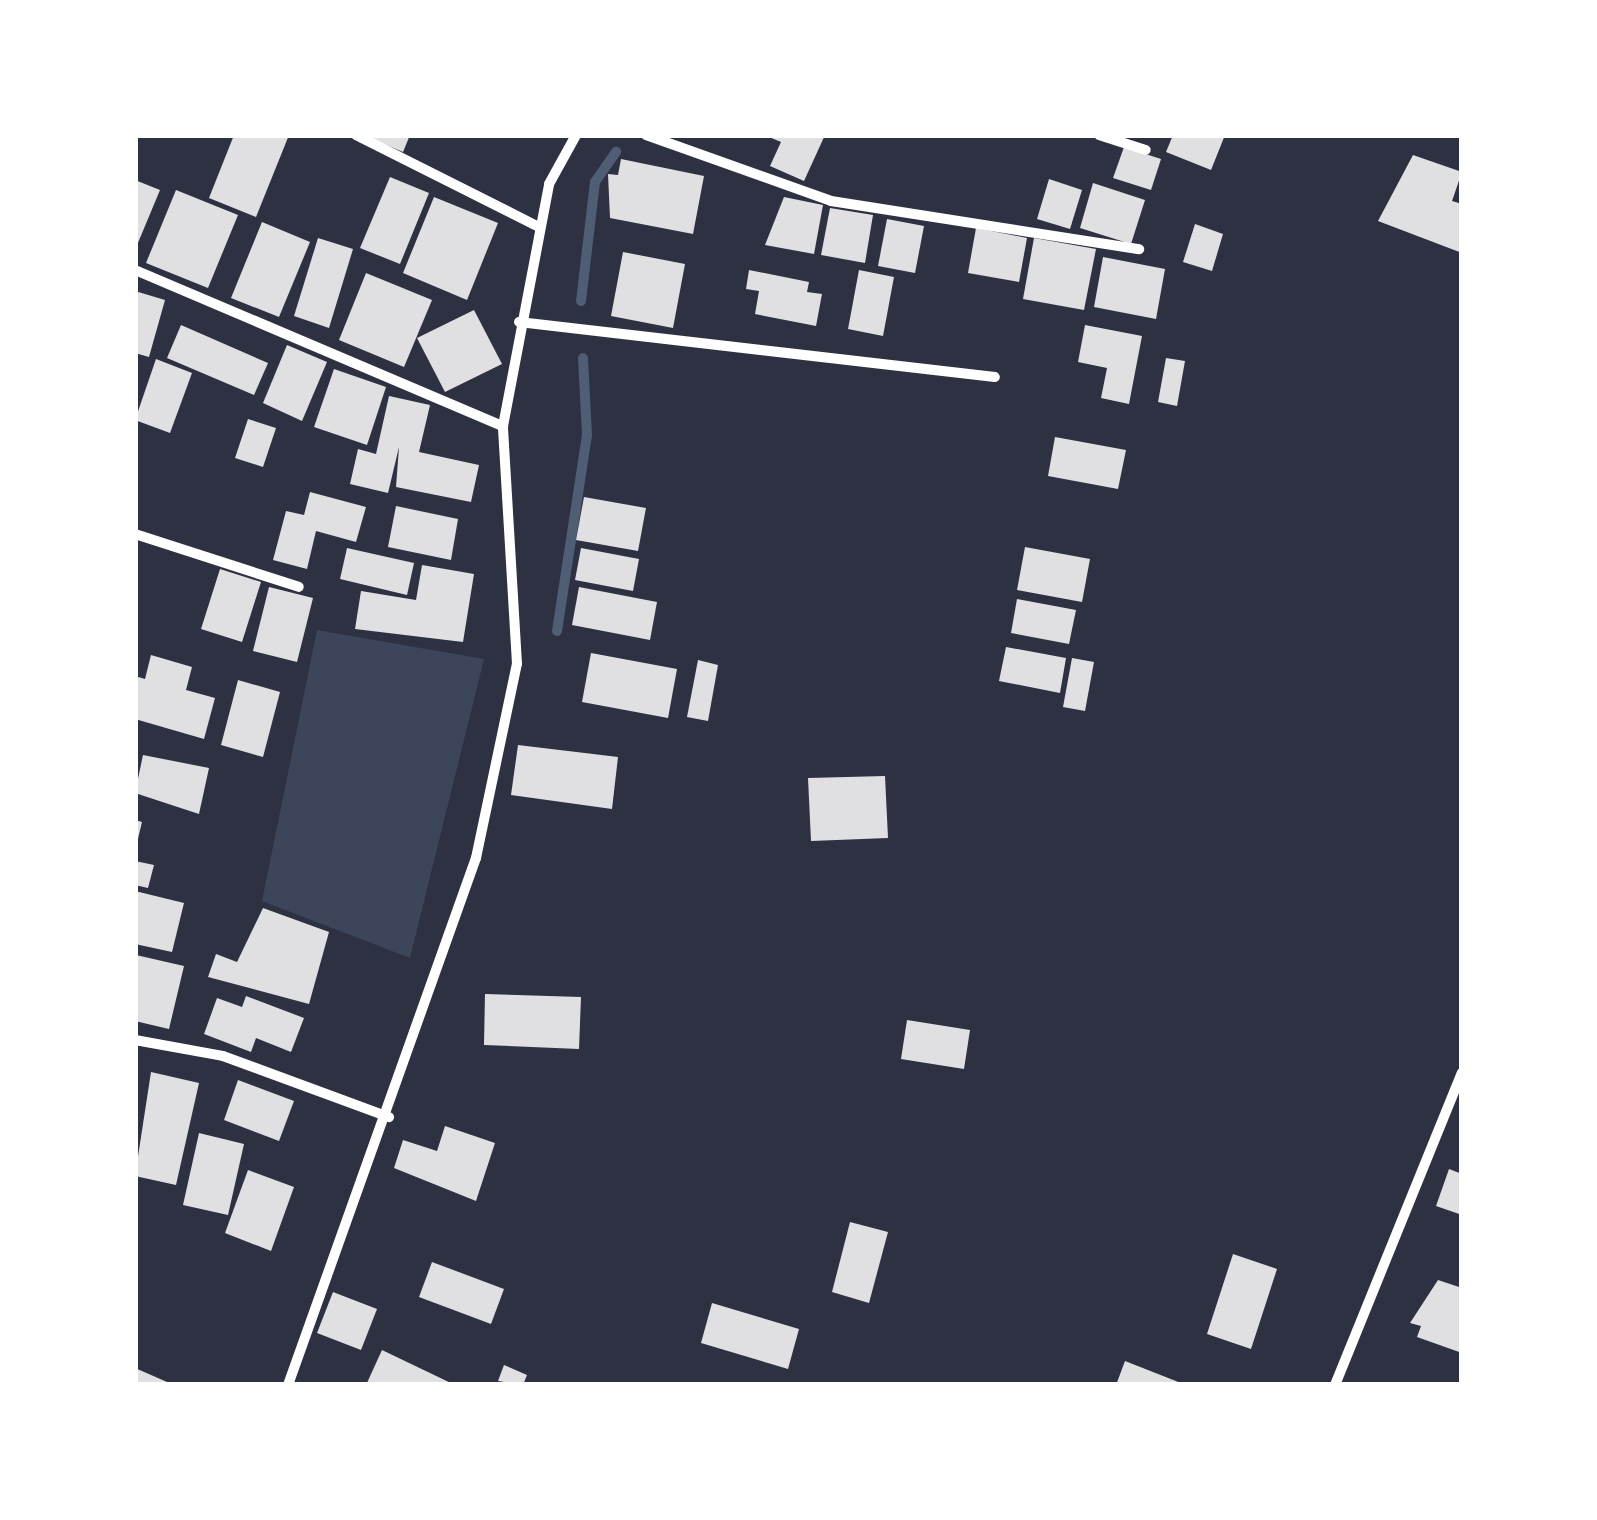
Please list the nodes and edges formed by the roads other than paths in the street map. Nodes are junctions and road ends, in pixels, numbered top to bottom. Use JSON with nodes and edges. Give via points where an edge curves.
{"nodes":[{"id":1,"x":356,"y":135,"type":"edge"},
{"id":2,"x":576,"y":135,"type":"edge"},
{"id":3,"x":646,"y":135,"type":"edge"},
{"id":4,"x":1099,"y":135,"type":"edge"},
{"id":5,"x":1146,"y":150,"type":"dead end"},
{"id":6,"x":538,"y":227,"type":"junction"},
{"id":7,"x":1140,"y":249,"type":"dead end"},
{"id":8,"x":135,"y":270,"type":"edge"},
{"id":9,"x":519,"y":322,"type":"junction"},
{"id":10,"x":995,"y":377,"type":"dead end"},
{"id":11,"x":503,"y":426,"type":"junction"},
{"id":12,"x":135,"y":534,"type":"edge"},
{"id":13,"x":299,"y":587,"type":"dead end"},
{"id":14,"x":135,"y":1040,"type":"edge"},
{"id":15,"x":1462,"y":1073,"type":"edge"},
{"id":16,"x":389,"y":1117,"type":"junction"},
{"id":17,"x":288,"y":1385,"type":"edge"},
{"id":18,"x":1334,"y":1385,"type":"edge"}],
"edges":[{"from":1,"to":6,"type":"street"},
{"from":2,"to":6,"type":"street"},
{"from":3,"to":7,"type":"street","via":[[830,201]]},
{"from":4,"to":5,"type":"street"},
{"from":6,"to":9,"type":"street"},
{"from":8,"to":11,"type":"street"},
{"from":9,"to":10,"type":"street"},
{"from":9,"to":11,"type":"street"},
{"from":11,"to":16,"type":"street","via":[[517,664],[476,858]]},
{"from":12,"to":13,"type":"street"},
{"from":14,"to":16,"type":"street","via":[[223,1056]]},
{"from":15,"to":18,"type":"street"},
{"from":16,"to":17,"type":"street"}]}
